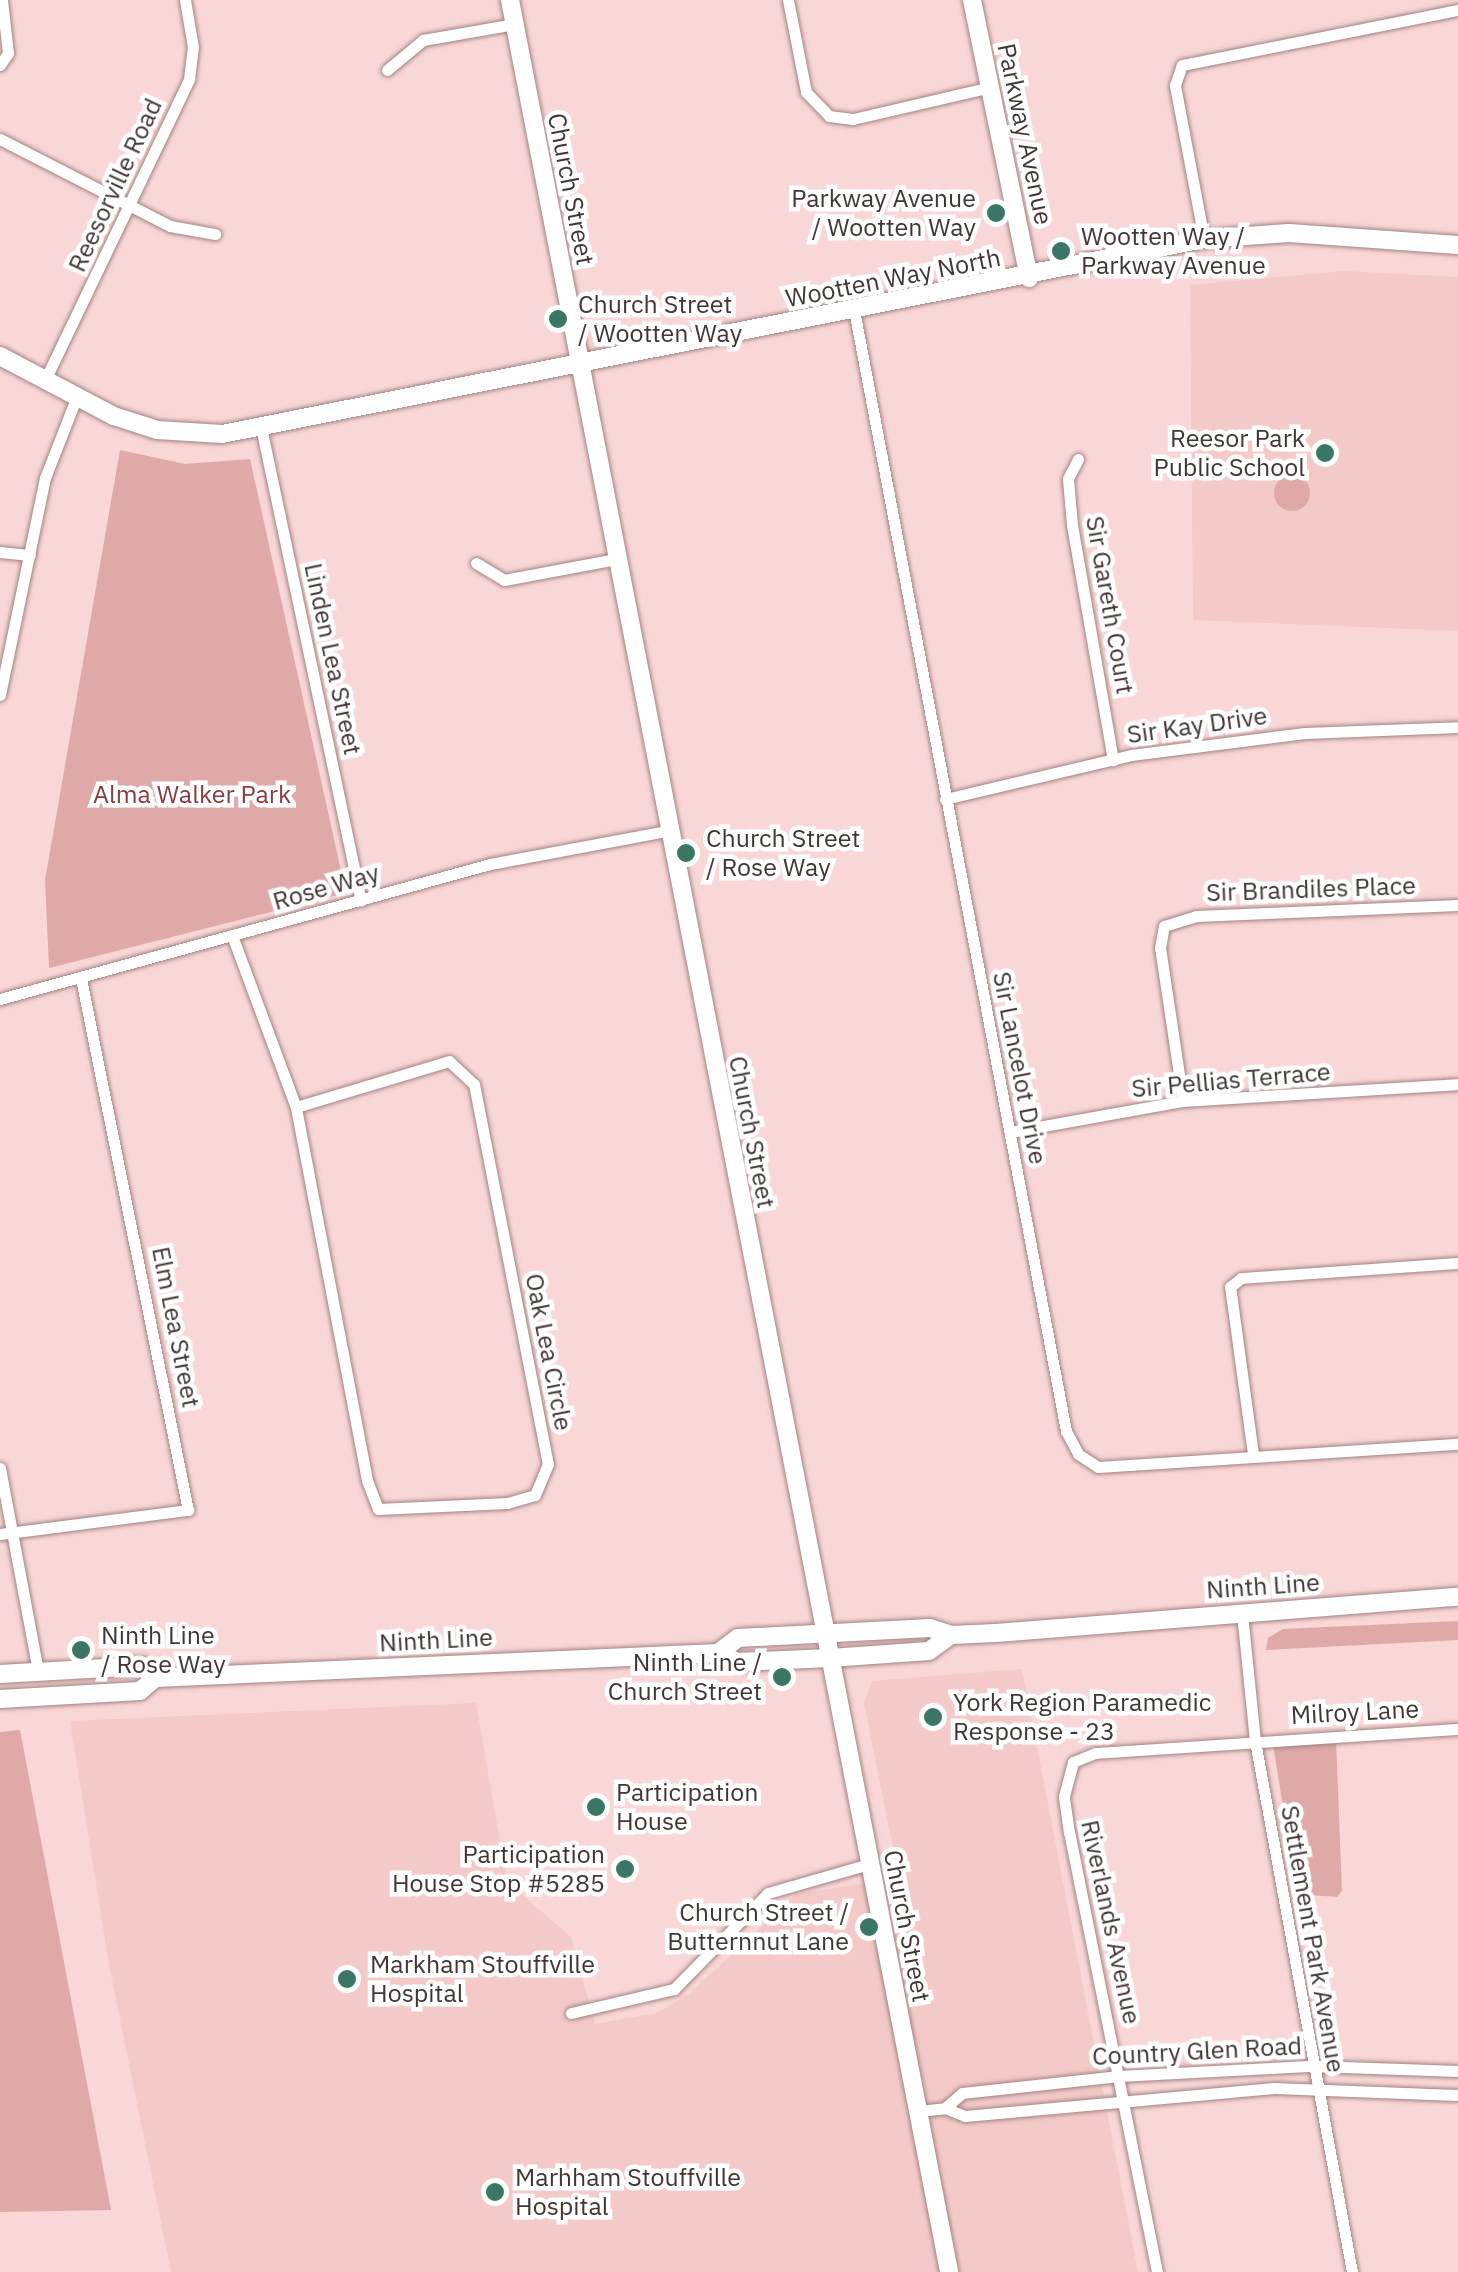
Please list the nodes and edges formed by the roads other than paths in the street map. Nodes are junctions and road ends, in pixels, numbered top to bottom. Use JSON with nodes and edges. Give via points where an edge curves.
{"nodes":[{"id":1,"x":2,"y":0,"type":"edge"},
{"id":2,"x":184,"y":0,"type":"edge"},
{"id":3,"x":510,"y":0,"type":"edge"},
{"id":4,"x":788,"y":0,"type":"edge"},
{"id":5,"x":972,"y":0,"type":"edge"},
{"id":6,"x":1458,"y":10,"type":"edge"},
{"id":7,"x":514,"y":24,"type":"junction"},
{"id":8,"x":0,"y":65,"type":"edge"},
{"id":9,"x":387,"y":70,"type":"dead end"},
{"id":10,"x":990,"y":87,"type":"junction"},
{"id":11,"x":0,"y":140,"type":"edge"},
{"id":12,"x":134,"y":203,"type":"junction"},
{"id":13,"x":215,"y":234,"type":"dead end"},
{"id":14,"x":1204,"y":240,"type":"junction"},
{"id":15,"x":1458,"y":245,"type":"edge"},
{"id":16,"x":1029,"y":278,"type":"junction"},
{"id":17,"x":854,"y":310,"type":"junction"},
{"id":18,"x":0,"y":356,"type":"edge"},
{"id":19,"x":579,"y":364,"type":"junction"},
{"id":20,"x":45,"y":380,"type":"junction"},
{"id":21,"x":77,"y":396,"type":"junction"},
{"id":22,"x":260,"y":426,"type":"junction"},
{"id":23,"x":1078,"y":459,"type":"dead end"},
{"id":24,"x":0,"y":552,"type":"edge"},
{"id":25,"x":30,"y":555,"type":"junction"},
{"id":26,"x":616,"y":559,"type":"junction"},
{"id":27,"x":476,"y":563,"type":"dead end"},
{"id":28,"x":0,"y":695,"type":"edge"},
{"id":29,"x":1458,"y":727,"type":"edge"},
{"id":30,"x":1113,"y":760,"type":"junction"},
{"id":31,"x":946,"y":799,"type":"junction"},
{"id":32,"x":668,"y":831,"type":"junction"},
{"id":33,"x":362,"y":900,"type":"junction"},
{"id":34,"x":1458,"y":906,"type":"edge"},
{"id":35,"x":233,"y":938,"type":"junction"},
{"id":36,"x":81,"y":979,"type":"junction"},
{"id":37,"x":0,"y":999,"type":"edge"},
{"id":38,"x":1458,"y":1084,"type":"edge"},
{"id":39,"x":1183,"y":1101,"type":"junction"},
{"id":40,"x":296,"y":1107,"type":"junction"},
{"id":41,"x":1010,"y":1132,"type":"junction"},
{"id":42,"x":1458,"y":1263,"type":"edge"},
{"id":43,"x":1458,"y":1444,"type":"edge"},
{"id":44,"x":1253,"y":1454,"type":"junction"},
{"id":45,"x":0,"y":1468,"type":"edge"},
{"id":46,"x":6,"y":1533,"type":"edge"},
{"id":47,"x":1458,"y":1597,"type":"edge"},
{"id":48,"x":1242,"y":1612,"type":"junction"},
{"id":49,"x":826,"y":1634,"type":"junction"},
{"id":50,"x":952,"y":1635,"type":"junction"},
{"id":51,"x":718,"y":1653,"type":"junction"},
{"id":52,"x":830,"y":1658,"type":"junction"},
{"id":53,"x":38,"y":1671,"type":"junction"},
{"id":54,"x":0,"y":1674,"type":"edge"},
{"id":55,"x":156,"y":1678,"type":"junction"},
{"id":56,"x":0,"y":1699,"type":"edge"},
{"id":57,"x":1458,"y":1729,"type":"edge"},
{"id":58,"x":1255,"y":1740,"type":"junction"},
{"id":59,"x":870,"y":1864,"type":"junction"},
{"id":60,"x":570,"y":2014,"type":"dead end"},
{"id":61,"x":1313,"y":2066,"type":"junction"},
{"id":62,"x":1458,"y":2071,"type":"edge"},
{"id":63,"x":1119,"y":2076,"type":"junction"},
{"id":64,"x":1318,"y":2090,"type":"junction"},
{"id":65,"x":1458,"y":2094,"type":"edge"},
{"id":66,"x":1124,"y":2097,"type":"junction"},
{"id":67,"x":945,"y":2108,"type":"junction"},
{"id":68,"x":918,"y":2111,"type":"junction"},
{"id":69,"x":949,"y":2272,"type":"edge"},
{"id":70,"x":1157,"y":2272,"type":"edge"},
{"id":71,"x":1352,"y":2272,"type":"edge"}],
"edges":[{"from":1,"to":8,"type":"street","via":[[8,53]]},
{"from":2,"to":12,"type":"street","name":"Reesorville Road","via":[[193,47],[189,79]]},
{"from":3,"to":7,"type":"street","name":"Church Street"},
{"from":4,"to":10,"type":"street","via":[[806,92],[829,116],[853,119]]},
{"from":5,"to":10,"type":"street","name":"Parkway Avenue"},
{"from":6,"to":14,"type":"street","via":[[1182,65],[1174,85]]},
{"from":7,"to":9,"type":"street","via":[[423,40]]},
{"from":7,"to":19,"type":"street","name":"Church Street"},
{"from":10,"to":16,"type":"street","name":"Parkway Avenue"},
{"from":11,"to":12,"type":"street"},
{"from":12,"to":13,"type":"street","via":[[170,226]]},
{"from":12,"to":20,"type":"street","name":"Reesorville Road"},
{"from":14,"to":15,"type":"street","name":"Wootten Way North","via":[[1290,233]]},
{"from":14,"to":16,"type":"street","name":"Wootten Way North"},
{"from":16,"to":17,"type":"street","name":"Wootten Way North"},
{"from":17,"to":19,"type":"street","name":"Wootten Way North"},
{"from":17,"to":31,"type":"street","name":"Sir Lancelot Drive"},
{"from":18,"to":20,"type":"street","name":"Wootten Way North"},
{"from":19,"to":22,"type":"street","name":"Wootten Way North"},
{"from":19,"to":26,"type":"street","name":"Church Street"},
{"from":20,"to":21,"type":"street","name":"Wootten Way North"},
{"from":21,"to":22,"type":"street","name":"Wootten Way North","via":[[157,430],[222,434]]},
{"from":21,"to":25,"type":"street","via":[[46,476]]},
{"from":22,"to":33,"type":"street","name":"Linden Lea Street"},
{"from":23,"to":30,"type":"street","name":"Sir Gareth Court","via":[[1068,478],[1072,525]]},
{"from":24,"to":25,"type":"street"},
{"from":25,"to":28,"type":"street"},
{"from":26,"to":27,"type":"street","via":[[504,580]]},
{"from":26,"to":32,"type":"street","name":"Church Street"},
{"from":29,"to":30,"type":"street","name":"Sir Kay Drive","via":[[1305,733]]},
{"from":30,"to":31,"type":"street","name":"Sir Kay Drive"},
{"from":31,"to":41,"type":"street","name":"Sir Lancelot Drive"},
{"from":32,"to":33,"type":"street","name":"Rose Way","via":[[490,864]]},
{"from":32,"to":49,"type":"street","name":"Church Street"},
{"from":33,"to":35,"type":"street","name":"Rose Way"},
{"from":34,"to":39,"type":"street","name":"Sir Brandiles Place","via":[[1196,916],[1164,926],[1160,948]]},
{"from":35,"to":36,"type":"street","name":"Rose Way"},
{"from":35,"to":40,"type":"street","name":"Oak Lea Circle"},
{"from":36,"to":37,"type":"street","name":"Rose Way"},
{"from":36,"to":46,"type":"street","name":"Elm Lea Street","via":[[188,1510]]},
{"from":38,"to":39,"type":"street","name":"Sir Pellias Terrace"},
{"from":39,"to":41,"type":"street","name":"Sir Pellias Terrace"},
{"from":40,"to":40,"type":"street","name":"Oak Lea Circle","via":[[449,1060],[474,1084],[548,1464],[535,1494],[506,1503],[378,1509]]},
{"from":41,"to":44,"type":"street","name":"Sir Lancelot Drive","via":[[1066,1431],[1078,1454],[1098,1467]]},
{"from":42,"to":44,"type":"street","via":[[1241,1278],[1230,1287]]},
{"from":43,"to":44,"type":"street","name":"Sir Lancelot Drive"},
{"from":45,"to":46,"type":"street"},
{"from":46,"to":53,"type":"street"},
{"from":47,"to":48,"type":"street","name":"Ninth Line"},
{"from":48,"to":50,"type":"street","name":"Ninth Line"},
{"from":48,"to":58,"type":"street","name":"Settlement Park Avenue"},
{"from":49,"to":50,"type":"street","name":"Ninth Line","via":[[930,1628]]},
{"from":49,"to":51,"type":"street","name":"Ninth Line","via":[[738,1638]]},
{"from":49,"to":52,"type":"street","name":"Church Street"},
{"from":50,"to":52,"type":"street","name":"Ninth Line","via":[[928,1651]]},
{"from":51,"to":52,"type":"street","name":"Ninth Line","via":[[737,1662]]},
{"from":51,"to":55,"type":"street","name":"Ninth Line"},
{"from":52,"to":59,"type":"street","name":"Church Street"},
{"from":53,"to":54,"type":"street","name":"Ninth Line"},
{"from":53,"to":55,"type":"street","name":"Ninth Line","via":[[142,1666]]},
{"from":55,"to":56,"type":"street","name":"Ninth Line","via":[[140,1691]]},
{"from":57,"to":58,"type":"street","name":"Milroy Lane"},
{"from":58,"to":61,"type":"street","name":"Settlement Park Avenue"},
{"from":58,"to":63,"type":"street","name":"Riverlands Avenue","via":[[1095,1753],[1073,1762],[1064,1796],[1069,1832]]},
{"from":59,"to":60,"type":"street","via":[[768,1893],[674,1989]]},
{"from":59,"to":68,"type":"street","name":"Church Street"},
{"from":61,"to":62,"type":"street","name":"Country Glen Road"},
{"from":61,"to":63,"type":"street","name":"Country Glen Road"},
{"from":61,"to":64,"type":"street","name":"Settlement Park Avenue"},
{"from":63,"to":66,"type":"street","name":"Riverlands Avenue"},
{"from":63,"to":67,"type":"street","name":"Country Glen Road","via":[[962,2093]]},
{"from":64,"to":65,"type":"street","name":"Country Glen Road"},
{"from":64,"to":66,"type":"street","name":"Country Glen Road"},
{"from":64,"to":71,"type":"street","name":"Settlement Park Avenue"},
{"from":66,"to":67,"type":"street","name":"Country Glen Road","via":[[965,2116]]},
{"from":66,"to":70,"type":"street","name":"Riverlands Avenue"},
{"from":67,"to":68,"type":"street","name":"Country Glen Road"},
{"from":68,"to":69,"type":"street","name":"Church Street"}]}
